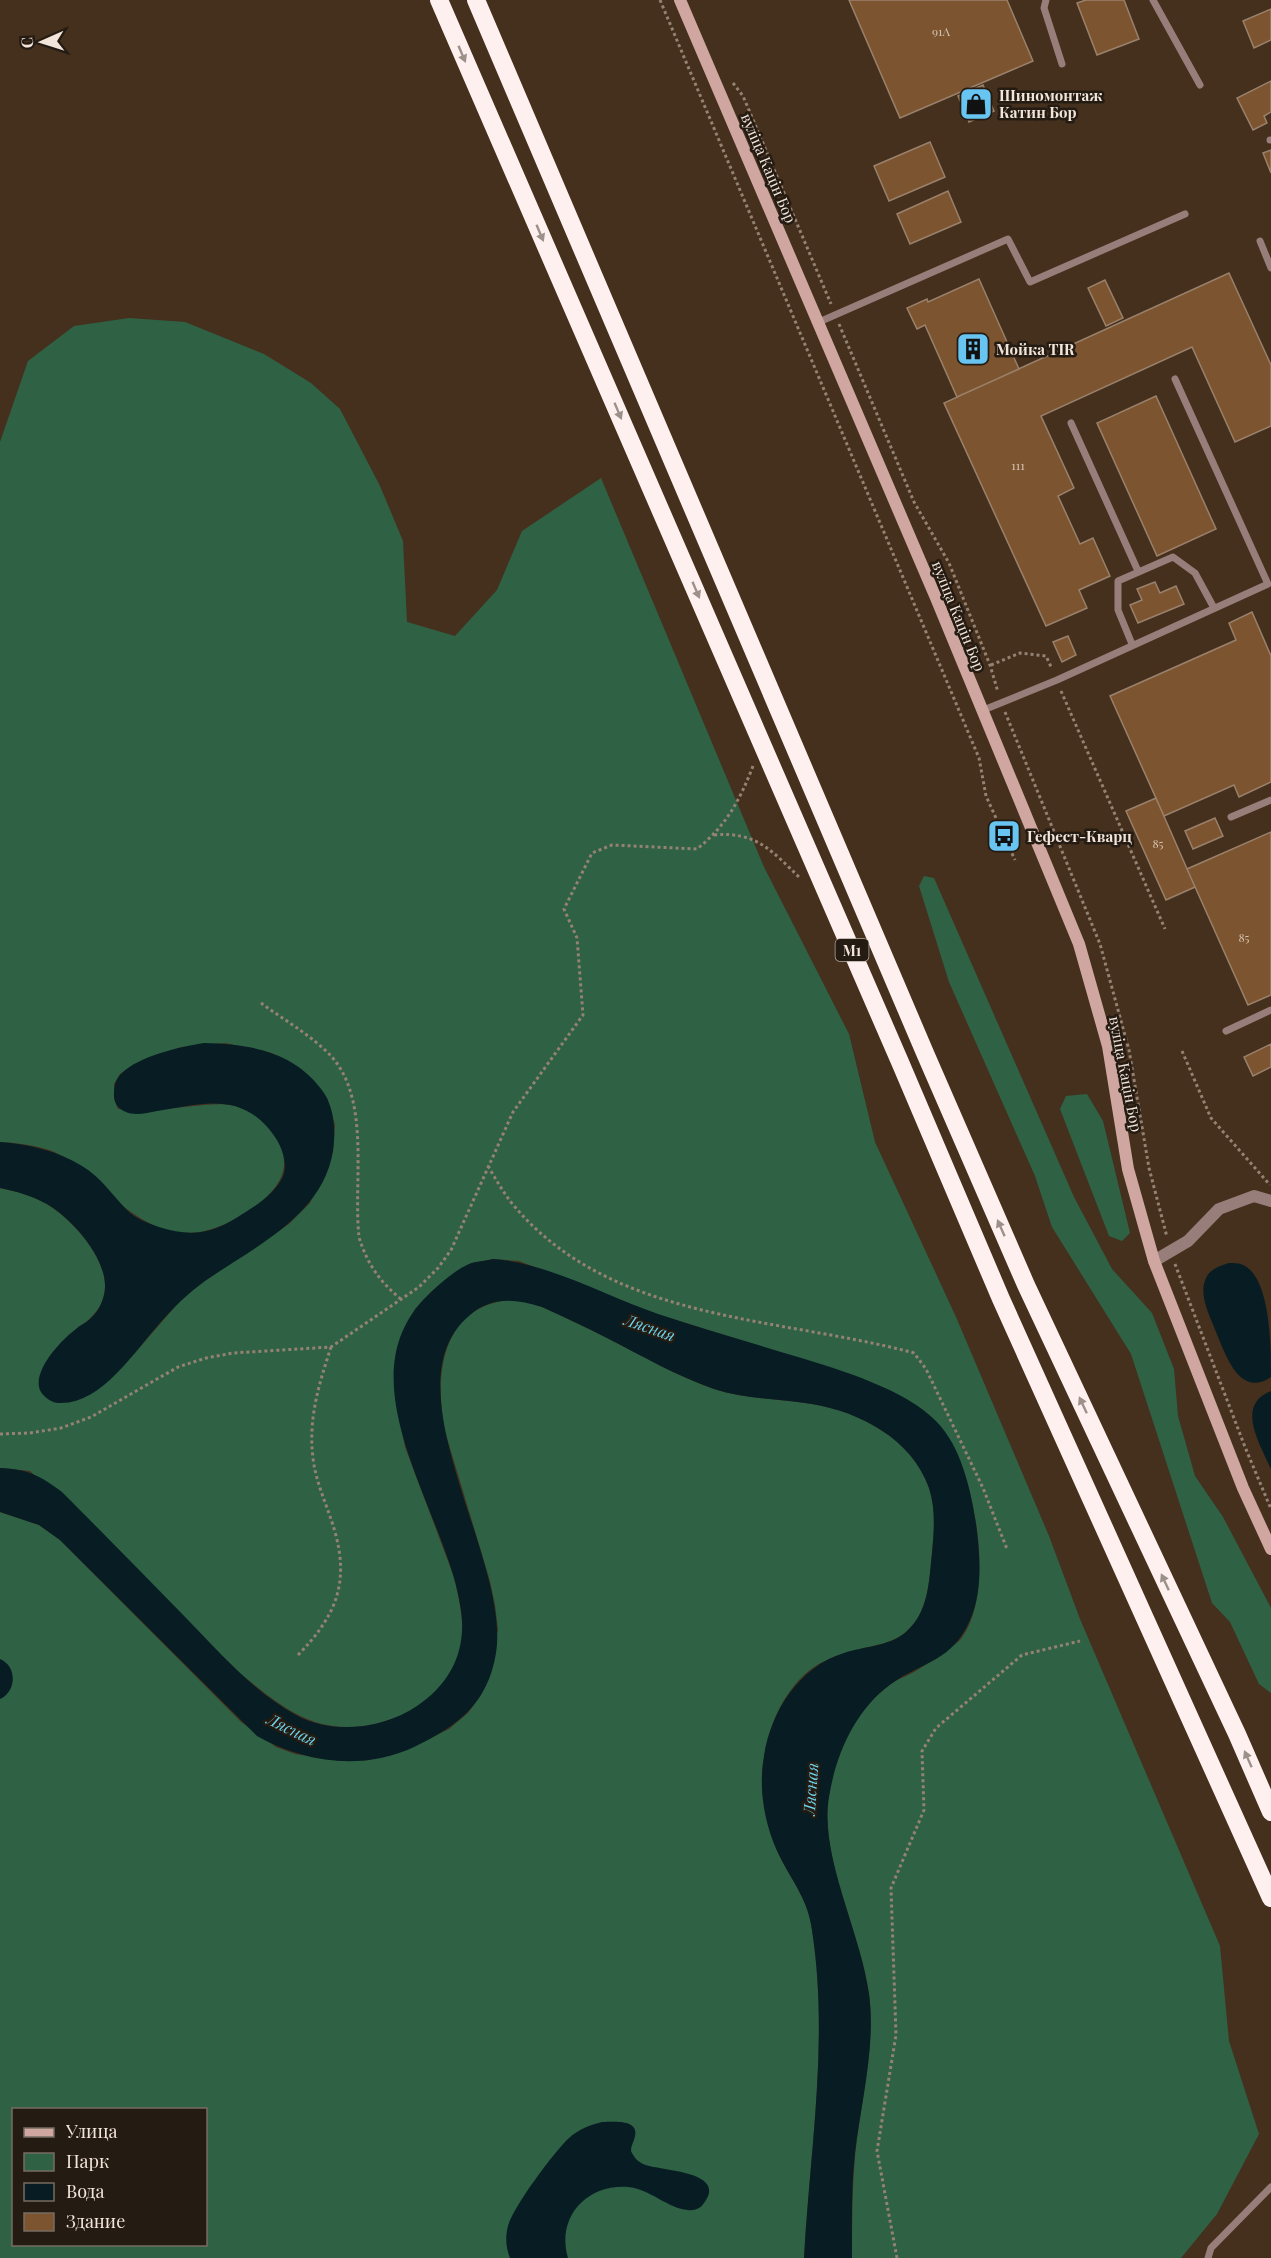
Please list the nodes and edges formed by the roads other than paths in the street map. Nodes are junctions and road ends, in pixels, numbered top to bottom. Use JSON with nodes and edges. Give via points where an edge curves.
{"nodes":[{"id":1,"x":439,"y":0,"type":"edge"},
{"id":2,"x":476,"y":0,"type":"edge"},
{"id":3,"x":680,"y":0,"type":"edge"},
{"id":4,"x":1046,"y":0,"type":"edge"},
{"id":5,"x":1153,"y":0,"type":"edge"},
{"id":6,"x":1062,"y":64,"type":"dead end"},
{"id":7,"x":1200,"y":85,"type":"dead end"},
{"id":8,"x":1185,"y":214,"type":"dead end"},
{"id":9,"x":1260,"y":241,"type":"dead end"},
{"id":10,"x":1271,"y":268,"type":"edge"},
{"id":11,"x":819,"y":322,"type":"junction"},
{"id":12,"x":1174,"y":379,"type":"dead end"},
{"id":13,"x":1071,"y":423,"type":"dead end"},
{"id":14,"x":1138,"y":571,"type":"junction"},
{"id":15,"x":1269,"y":588,"type":"edge"},
{"id":16,"x":1214,"y":608,"type":"junction"},
{"id":17,"x":1132,"y":644,"type":"junction"},
{"id":18,"x":981,"y":711,"type":"junction"},
{"id":19,"x":1271,"y":800,"type":"edge"},
{"id":20,"x":1231,"y":817,"type":"dead end"},
{"id":21,"x":1271,"y":1010,"type":"edge"},
{"id":22,"x":1226,"y":1031,"type":"dead end"},
{"id":23,"x":1271,"y":1201,"type":"edge"},
{"id":24,"x":1155,"y":1261,"type":"junction"},
{"id":25,"x":1271,"y":1549,"type":"edge"},
{"id":26,"x":1271,"y":1812,"type":"edge"},
{"id":27,"x":1271,"y":1898,"type":"edge"},
{"id":28,"x":1271,"y":2187,"type":"edge"},
{"id":29,"x":1208,"y":2258,"type":"edge"}],
"edges":[{"from":1,"to":27,"type":"highway","number":"М1","one_way":true,"via":[[1001,1299]]},
{"from":26,"to":2,"type":"highway","number":"М1","one_way":true,"via":[[1012,1253]]},
{"from":3,"to":11,"type":"main road","name":"вуліца Кацін Бор"},
{"from":4,"to":6,"type":"lane","via":[[1044,8]]},
{"from":5,"to":7,"type":"lane"},
{"from":8,"to":11,"type":"lane","via":[[1030,282],[1008,239]]},
{"from":9,"to":10,"type":"lane"},
{"from":11,"to":18,"type":"main road","name":"вуліца Кацін Бор"},
{"from":12,"to":15,"type":"lane"},
{"from":13,"to":14,"type":"lane"},
{"from":14,"to":16,"type":"lane","via":[[1173,557],[1195,573]]},
{"from":14,"to":17,"type":"lane","via":[[1118,581],[1118,610]]},
{"from":15,"to":16,"type":"lane"},
{"from":16,"to":17,"type":"lane"},
{"from":17,"to":18,"type":"lane"},
{"from":18,"to":24,"type":"main road","name":"вуліца Кацін Бор","via":[[1079,945],[1108,1046],[1128,1169]]},
{"from":19,"to":20,"type":"lane"},
{"from":21,"to":22,"type":"lane"},
{"from":23,"to":24,"type":"street","via":[[1254,1196],[1219,1209],[1188,1241]]},
{"from":24,"to":25,"type":"main road","name":"вуліца Кацін Бор","via":[[1243,1488]]},
{"from":28,"to":29,"type":"lane","via":[[1211,2248]]}]}
